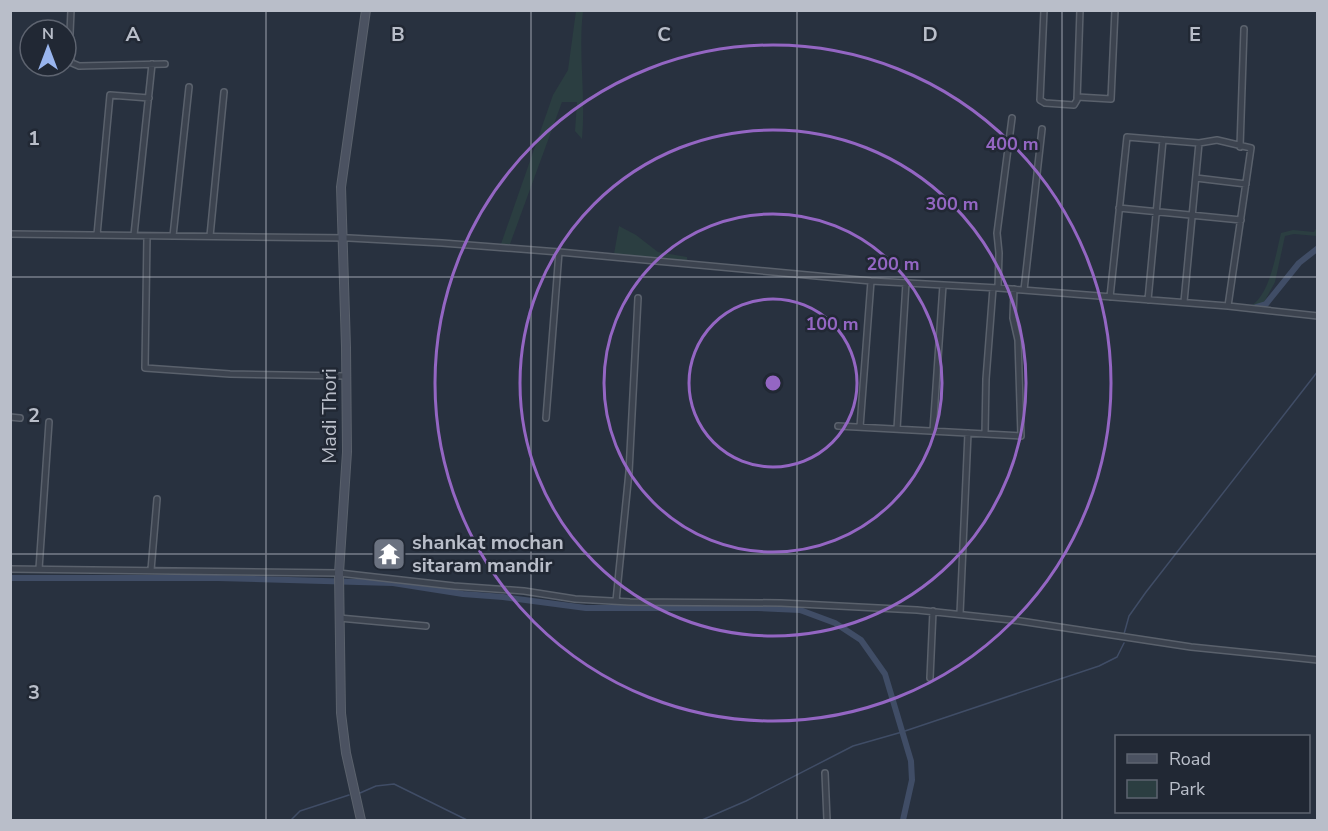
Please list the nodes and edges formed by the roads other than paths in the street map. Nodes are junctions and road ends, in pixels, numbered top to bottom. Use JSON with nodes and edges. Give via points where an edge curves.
{"nodes":[{"id":1,"x":70,"y":10,"type":"edge"},
{"id":2,"x":366,"y":10,"type":"edge"},
{"id":3,"x":1044,"y":10,"type":"edge"},
{"id":4,"x":1080,"y":10,"type":"edge"},
{"id":5,"x":1115,"y":10,"type":"edge"},
{"id":6,"x":1244,"y":29,"type":"dead end"},
{"id":7,"x":152,"y":64,"type":"junction"},
{"id":8,"x":165,"y":64,"type":"dead end"},
{"id":9,"x":189,"y":87,"type":"dead end"},
{"id":10,"x":224,"y":92,"type":"dead end"},
{"id":11,"x":1077,"y":97,"type":"junction"},
{"id":12,"x":149,"y":98,"type":"junction"},
{"id":13,"x":1012,"y":118,"type":"dead end"},
{"id":14,"x":1042,"y":129,"type":"dead end"},
{"id":15,"x":1163,"y":140,"type":"junction"},
{"id":16,"x":1199,"y":143,"type":"junction"},
{"id":17,"x":1240,"y":147,"type":"junction"},
{"id":18,"x":1196,"y":178,"type":"junction"},
{"id":19,"x":1246,"y":184,"type":"junction"},
{"id":20,"x":1119,"y":208,"type":"junction"},
{"id":21,"x":1156,"y":211,"type":"junction"},
{"id":22,"x":1193,"y":214,"type":"junction"},
{"id":23,"x":1241,"y":220,"type":"junction"},
{"id":24,"x":10,"y":234,"type":"edge"},
{"id":25,"x":97,"y":235,"type":"junction"},
{"id":26,"x":134,"y":236,"type":"junction"},
{"id":27,"x":147,"y":236,"type":"junction"},
{"id":28,"x":173,"y":236,"type":"junction"},
{"id":29,"x":210,"y":236,"type":"junction"},
{"id":30,"x":342,"y":238,"type":"junction"},
{"id":31,"x":560,"y":252,"type":"junction"},
{"id":32,"x":871,"y":281,"type":"junction"},
{"id":33,"x":906,"y":283,"type":"junction"},
{"id":34,"x":943,"y":285,"type":"junction"},
{"id":35,"x":995,"y":288,"type":"junction"},
{"id":36,"x":1014,"y":290,"type":"junction"},
{"id":37,"x":1024,"y":290,"type":"junction"},
{"id":38,"x":1110,"y":297,"type":"junction"},
{"id":39,"x":638,"y":298,"type":"dead end"},
{"id":40,"x":1148,"y":300,"type":"junction"},
{"id":41,"x":1184,"y":302,"type":"junction"},
{"id":42,"x":1228,"y":306,"type":"junction"},
{"id":43,"x":1317,"y":316,"type":"edge"},
{"id":44,"x":346,"y":376,"type":"junction"},
{"id":45,"x":10,"y":417,"type":"edge"},
{"id":46,"x":20,"y":417,"type":"dead end"},
{"id":47,"x":546,"y":417,"type":"dead end"},
{"id":48,"x":49,"y":422,"type":"dead end"},
{"id":49,"x":838,"y":426,"type":"dead end"},
{"id":50,"x":860,"y":427,"type":"junction"},
{"id":51,"x":897,"y":429,"type":"junction"},
{"id":52,"x":933,"y":431,"type":"junction"},
{"id":53,"x":968,"y":433,"type":"junction"},
{"id":54,"x":985,"y":434,"type":"junction"},
{"id":55,"x":157,"y":499,"type":"dead end"},
{"id":56,"x":10,"y":569,"type":"edge"},
{"id":57,"x":39,"y":569,"type":"junction"},
{"id":58,"x":151,"y":570,"type":"junction"},
{"id":59,"x":338,"y":575,"type":"junction"},
{"id":60,"x":616,"y":601,"type":"junction"},
{"id":61,"x":933,"y":611,"type":"junction"},
{"id":62,"x":960,"y":614,"type":"junction"},
{"id":63,"x":339,"y":618,"type":"junction"},
{"id":64,"x":426,"y":626,"type":"dead end"},
{"id":65,"x":1317,"y":660,"type":"edge"},
{"id":66,"x":930,"y":678,"type":"dead end"},
{"id":67,"x":825,"y":773,"type":"dead end"},
{"id":68,"x":361,"y":820,"type":"edge"},
{"id":69,"x":826,"y":820,"type":"edge"}],
"edges":[{"from":1,"to":7,"type":"street","via":[[72,63]]},
{"from":2,"to":30,"type":"main road","name":"Madi Thori","via":[[342,176]]},
{"from":3,"to":11,"type":"street","via":[[1040,100],[1074,105]]},
{"from":4,"to":11,"type":"street"},
{"from":5,"to":11,"type":"street","via":[[1111,99]]},
{"from":6,"to":17,"type":"street"},
{"from":7,"to":8,"type":"street"},
{"from":7,"to":12,"type":"street"},
{"from":9,"to":28,"type":"street"},
{"from":10,"to":29,"type":"street"},
{"from":12,"to":25,"type":"street","via":[[110,95]]},
{"from":12,"to":26,"type":"street"},
{"from":13,"to":35,"type":"street","via":[[997,233]]},
{"from":14,"to":37,"type":"street"},
{"from":15,"to":16,"type":"street"},
{"from":15,"to":20,"type":"street","via":[[1127,137]]},
{"from":15,"to":21,"type":"street"},
{"from":16,"to":17,"type":"street","via":[[1217,140]]},
{"from":16,"to":18,"type":"street"},
{"from":17,"to":19,"type":"street","via":[[1251,148]]},
{"from":18,"to":19,"type":"street"},
{"from":18,"to":22,"type":"street"},
{"from":19,"to":23,"type":"street"},
{"from":20,"to":21,"type":"street"},
{"from":20,"to":38,"type":"street"},
{"from":21,"to":22,"type":"street"},
{"from":21,"to":40,"type":"street"},
{"from":22,"to":23,"type":"street"},
{"from":22,"to":41,"type":"street"},
{"from":23,"to":42,"type":"street"},
{"from":24,"to":25,"type":"street"},
{"from":25,"to":26,"type":"street"},
{"from":26,"to":27,"type":"street"},
{"from":27,"to":28,"type":"street"},
{"from":27,"to":44,"type":"street","via":[[145,368]]},
{"from":28,"to":29,"type":"street"},
{"from":29,"to":30,"type":"street"},
{"from":30,"to":31,"type":"street"},
{"from":30,"to":44,"type":"main road","name":"Madi Thori"},
{"from":31,"to":32,"type":"street"},
{"from":31,"to":47,"type":"street"},
{"from":32,"to":33,"type":"street"},
{"from":32,"to":50,"type":"street"},
{"from":33,"to":34,"type":"street"},
{"from":33,"to":51,"type":"street"},
{"from":34,"to":35,"type":"street"},
{"from":34,"to":52,"type":"street"},
{"from":35,"to":36,"type":"street"},
{"from":35,"to":54,"type":"street"},
{"from":36,"to":37,"type":"street"},
{"from":36,"to":54,"type":"street","via":[[1021,436]]},
{"from":37,"to":38,"type":"street"},
{"from":38,"to":40,"type":"street"},
{"from":39,"to":60,"type":"street","via":[[629,472]]},
{"from":40,"to":41,"type":"street"},
{"from":41,"to":42,"type":"street"},
{"from":42,"to":43,"type":"street"},
{"from":44,"to":59,"type":"main road","name":"Madi Thori","via":[[347,452]]},
{"from":45,"to":46,"type":"street"},
{"from":48,"to":57,"type":"street"},
{"from":49,"to":50,"type":"street"},
{"from":50,"to":51,"type":"street"},
{"from":51,"to":52,"type":"street"},
{"from":52,"to":53,"type":"street"},
{"from":53,"to":54,"type":"street"},
{"from":53,"to":62,"type":"street"},
{"from":55,"to":58,"type":"street"},
{"from":56,"to":57,"type":"street"},
{"from":57,"to":58,"type":"street"},
{"from":58,"to":59,"type":"street"},
{"from":59,"to":60,"type":"street"},
{"from":59,"to":63,"type":"main road","name":"Madi Thori"},
{"from":60,"to":61,"type":"street","via":[[781,603]]},
{"from":61,"to":62,"type":"street"},
{"from":61,"to":66,"type":"street"},
{"from":62,"to":65,"type":"street","via":[[1191,648]]},
{"from":63,"to":64,"type":"street"},
{"from":63,"to":68,"type":"main road","name":"Madi Thori","via":[[341,713]]},
{"from":67,"to":69,"type":"street"}]}
